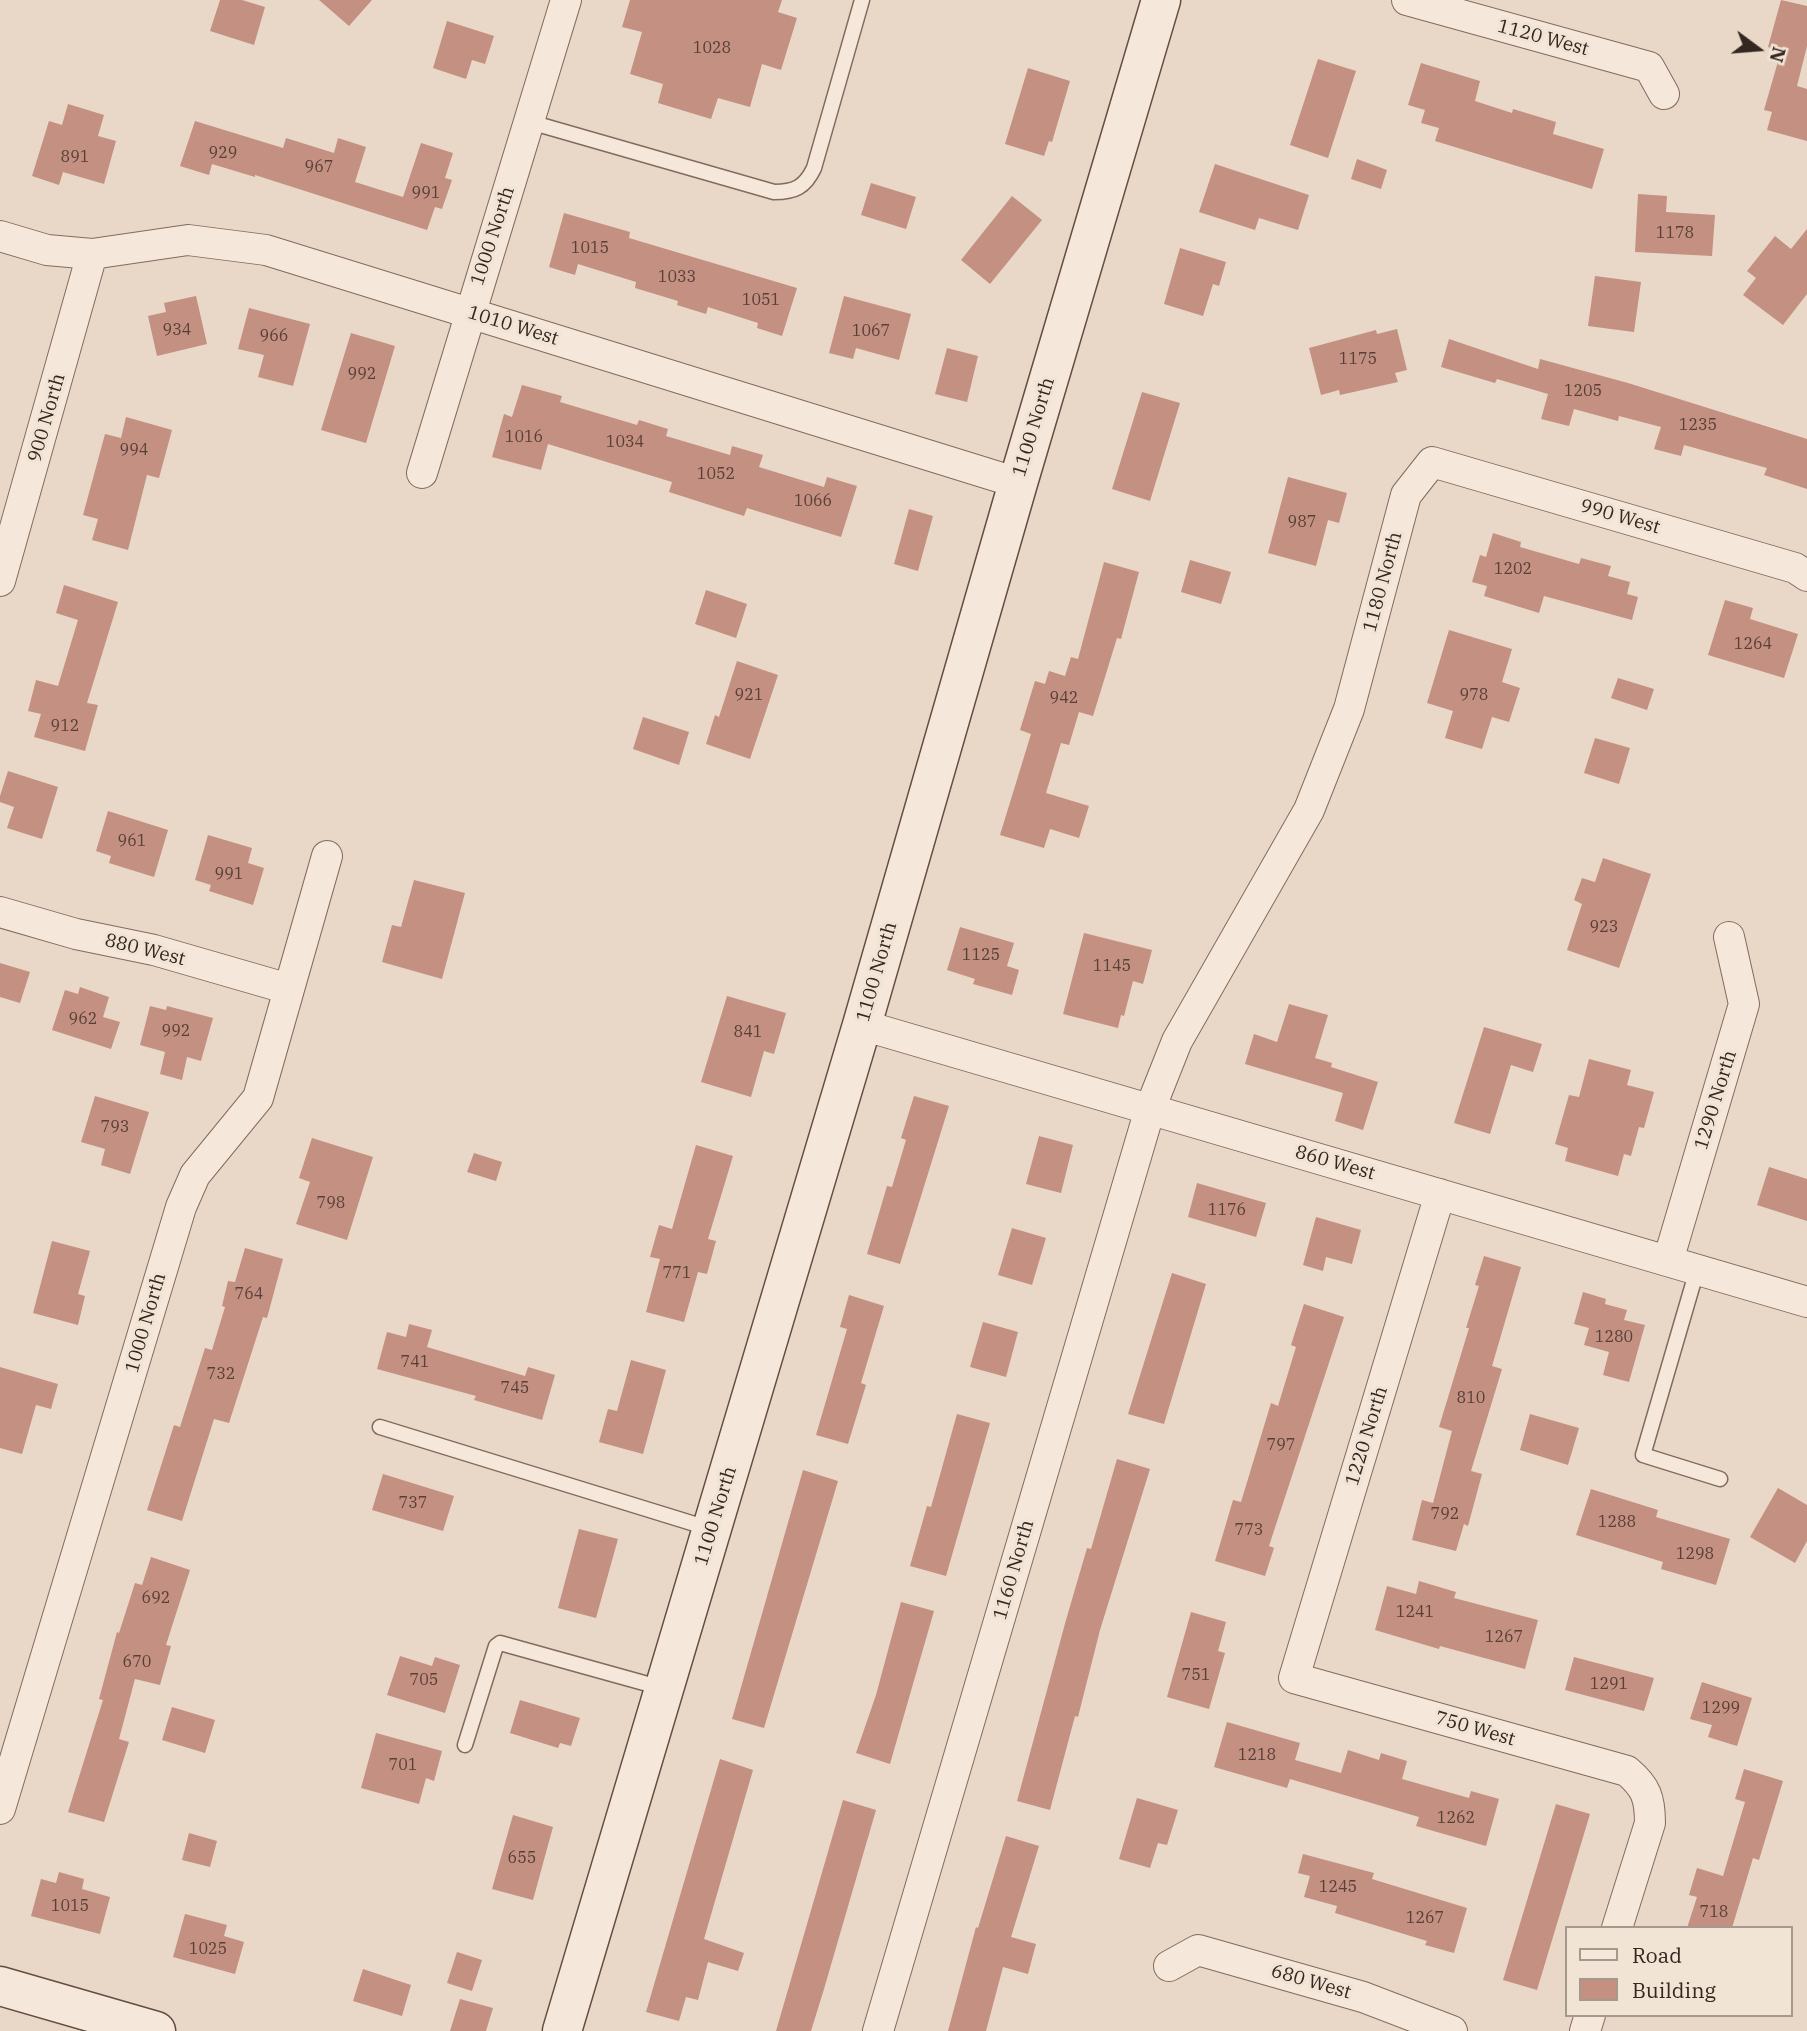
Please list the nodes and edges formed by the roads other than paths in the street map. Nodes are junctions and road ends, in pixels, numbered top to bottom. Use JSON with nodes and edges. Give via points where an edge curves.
{"nodes":[{"id":1,"x":566,"y":0,"type":"edge"},
{"id":2,"x":862,"y":0,"type":"edge"},
{"id":3,"x":1161,"y":0,"type":"edge"},
{"id":4,"x":1407,"y":0,"type":"edge"},
{"id":5,"x":1664,"y":94,"type":"dead end"},
{"id":6,"x":530,"y":122,"type":"junction"},
{"id":7,"x":0,"y":236,"type":"edge"},
{"id":8,"x":92,"y":254,"type":"junction"},
{"id":9,"x":470,"y":312,"type":"junction"},
{"id":10,"x":1432,"y":462,"type":"joint"},
{"id":11,"x":422,"y":473,"type":"dead end"},
{"id":12,"x":1018,"y":483,"type":"junction"},
{"id":13,"x":1807,"y":576,"type":"edge"},
{"id":14,"x":0,"y":581,"type":"edge"},
{"id":15,"x":327,"y":856,"type":"dead end"},
{"id":16,"x":0,"y":912,"type":"edge"},
{"id":17,"x":1730,"y":937,"type":"dead end"},
{"id":18,"x":289,"y":989,"type":"junction"},
{"id":19,"x":862,"y":1025,"type":"junction"},
{"id":20,"x":1150,"y":1110,"type":"junction"},
{"id":21,"x":1440,"y":1194,"type":"junction"},
{"id":22,"x":1668,"y":1261,"type":"junction"},
{"id":23,"x":1697,"y":1270,"type":"junction"},
{"id":24,"x":1807,"y":1302,"type":"edge"},
{"id":25,"x":380,"y":1427,"type":"dead end"},
{"id":26,"x":1720,"y":1479,"type":"dead end"},
{"id":27,"x":712,"y":1530,"type":"junction"},
{"id":28,"x":1294,"y":1678,"type":"joint"},
{"id":29,"x":664,"y":1688,"type":"junction"},
{"id":30,"x":465,"y":1745,"type":"dead end"},
{"id":31,"x":0,"y":1809,"type":"edge"},
{"id":32,"x":1618,"y":1926,"type":"edge"},
{"id":33,"x":1169,"y":1966,"type":"dead end"},
{"id":34,"x":0,"y":1986,"type":"edge"},
{"id":35,"x":1385,"y":2018,"type":"edge"},
{"id":36,"x":156,"y":2031,"type":"edge"},
{"id":37,"x":562,"y":2031,"type":"edge"},
{"id":38,"x":878,"y":2031,"type":"edge"},
{"id":39,"x":1452,"y":2031,"type":"edge"}],
"edges":[{"from":1,"to":6,"type":"street","name":"1000 North"},
{"from":2,"to":6,"type":"lane","via":[[814,168],[800,189],[774,192]]},
{"from":3,"to":12,"type":"main road","name":"1100 North"},
{"from":4,"to":5,"type":"street","name":"1120 West","via":[[1649,67]]},
{"from":6,"to":9,"type":"street","name":"1000 North"},
{"from":7,"to":8,"type":"street","name":"1010 West","via":[[47,250]]},
{"from":8,"to":9,"type":"street","name":"1010 West","via":[[187,240],[266,250]]},
{"from":8,"to":14,"type":"street","name":"900 North"},
{"from":9,"to":11,"type":"street","name":"1000 North"},
{"from":9,"to":12,"type":"street","name":"1010 West"},
{"from":10,"to":13,"type":"street","name":"990 West","via":[[1795,568]]},
{"from":10,"to":20,"type":"street","name":"1180 North","via":[[1406,495],[1349,709],[1309,810],[1177,1041]]},
{"from":12,"to":19,"type":"main road","name":"1100 North"},
{"from":15,"to":18,"type":"street","name":"1000 North"},
{"from":16,"to":18,"type":"street","name":"880 West"},
{"from":17,"to":22,"type":"street","name":"1290 North","via":[[1744,1004]]},
{"from":18,"to":31,"type":"street","name":"1000 North","via":[[258,1098],[195,1175],[181,1207]]},
{"from":19,"to":20,"type":"street","name":"860 West"},
{"from":19,"to":27,"type":"main road","name":"1100 North"},
{"from":20,"to":21,"type":"street","name":"860 West"},
{"from":20,"to":38,"type":"street","name":"1160 North"},
{"from":21,"to":22,"type":"street","name":"860 West"},
{"from":21,"to":28,"type":"street","name":"1220 North"},
{"from":22,"to":23,"type":"street","name":"860 West"},
{"from":23,"to":24,"type":"street","name":"860 West"},
{"from":23,"to":26,"type":"lane","via":[[1643,1455]]},
{"from":25,"to":27,"type":"lane"},
{"from":27,"to":29,"type":"main road","name":"1100 North"},
{"from":28,"to":32,"type":"street","name":"750 West","via":[[1627,1771],[1646,1794],[1650,1823]]},
{"from":29,"to":30,"type":"lane","via":[[500,1643]]},
{"from":29,"to":37,"type":"main road","name":"1100 North"},
{"from":33,"to":35,"type":"street","name":"680 West","via":[[1198,1950]]},
{"from":34,"to":36,"type":"main road"},
{"from":35,"to":39,"type":"street","name":"680 West"}]}
